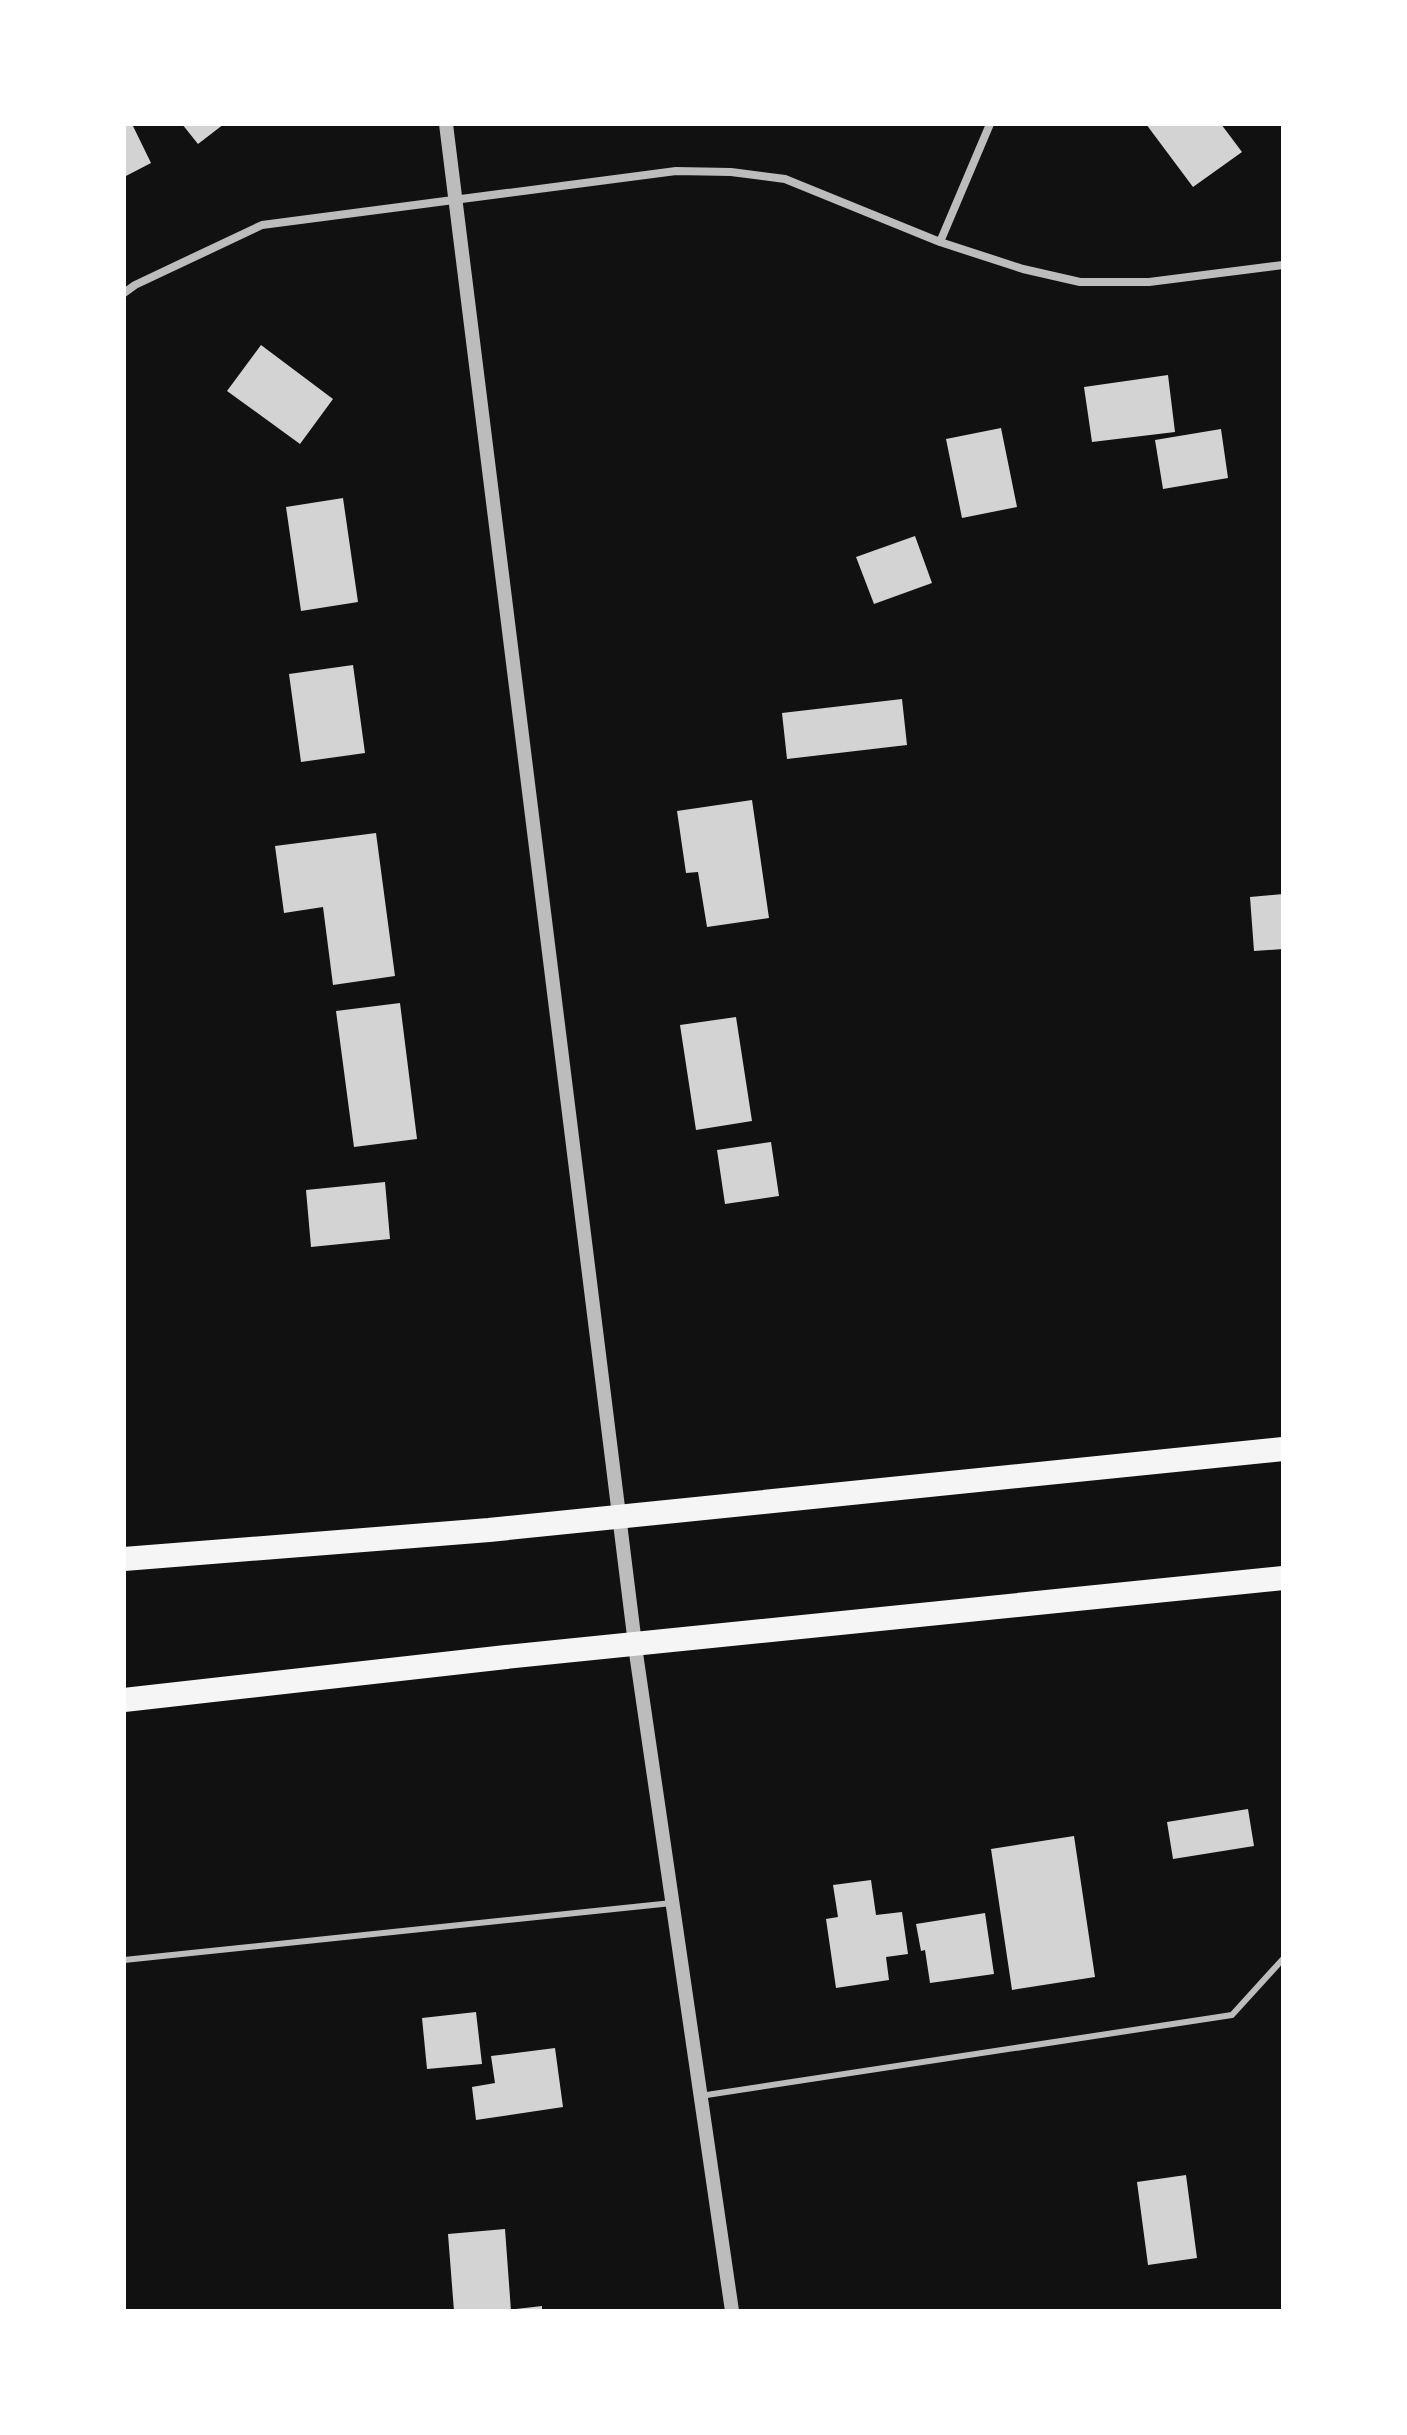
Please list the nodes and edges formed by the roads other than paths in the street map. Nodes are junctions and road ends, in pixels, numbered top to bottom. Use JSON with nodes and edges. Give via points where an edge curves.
{"nodes":[{"id":1,"x":446,"y":124,"type":"edge"},
{"id":2,"x":990,"y":124,"type":"edge"},
{"id":3,"x":456,"y":199,"type":"junction"},
{"id":4,"x":940,"y":242,"type":"junction"},
{"id":5,"x":1283,"y":265,"type":"edge"},
{"id":6,"x":124,"y":293,"type":"edge"},
{"id":7,"x":1283,"y":1449,"type":"edge"},
{"id":8,"x":124,"y":1559,"type":"edge"},
{"id":9,"x":1283,"y":1578,"type":"edge"},
{"id":10,"x":124,"y":1700,"type":"edge"},
{"id":11,"x":672,"y":1903,"type":"junction"},
{"id":12,"x":1283,"y":1959,"type":"edge"},
{"id":13,"x":124,"y":1960,"type":"edge"},
{"id":14,"x":700,"y":2096,"type":"junction"},
{"id":15,"x":732,"y":2311,"type":"edge"}],
"edges":[{"from":1,"to":3,"type":"street"},
{"from":2,"to":4,"type":"street"},
{"from":3,"to":4,"type":"street","via":[[676,171],[731,172],[785,179]]},
{"from":3,"to":6,"type":"street","via":[[262,225]]},
{"from":3,"to":11,"type":"street","via":[[637,1660]]},
{"from":4,"to":5,"type":"street","via":[[1080,282],[1149,282]]},
{"from":7,"to":8,"type":"highway","via":[[489,1530]]},
{"from":9,"to":10,"type":"highway"},
{"from":11,"to":13,"type":"lane"},
{"from":11,"to":14,"type":"street"},
{"from":12,"to":14,"type":"lane","via":[[1232,2015]]},
{"from":14,"to":15,"type":"street"}]}
